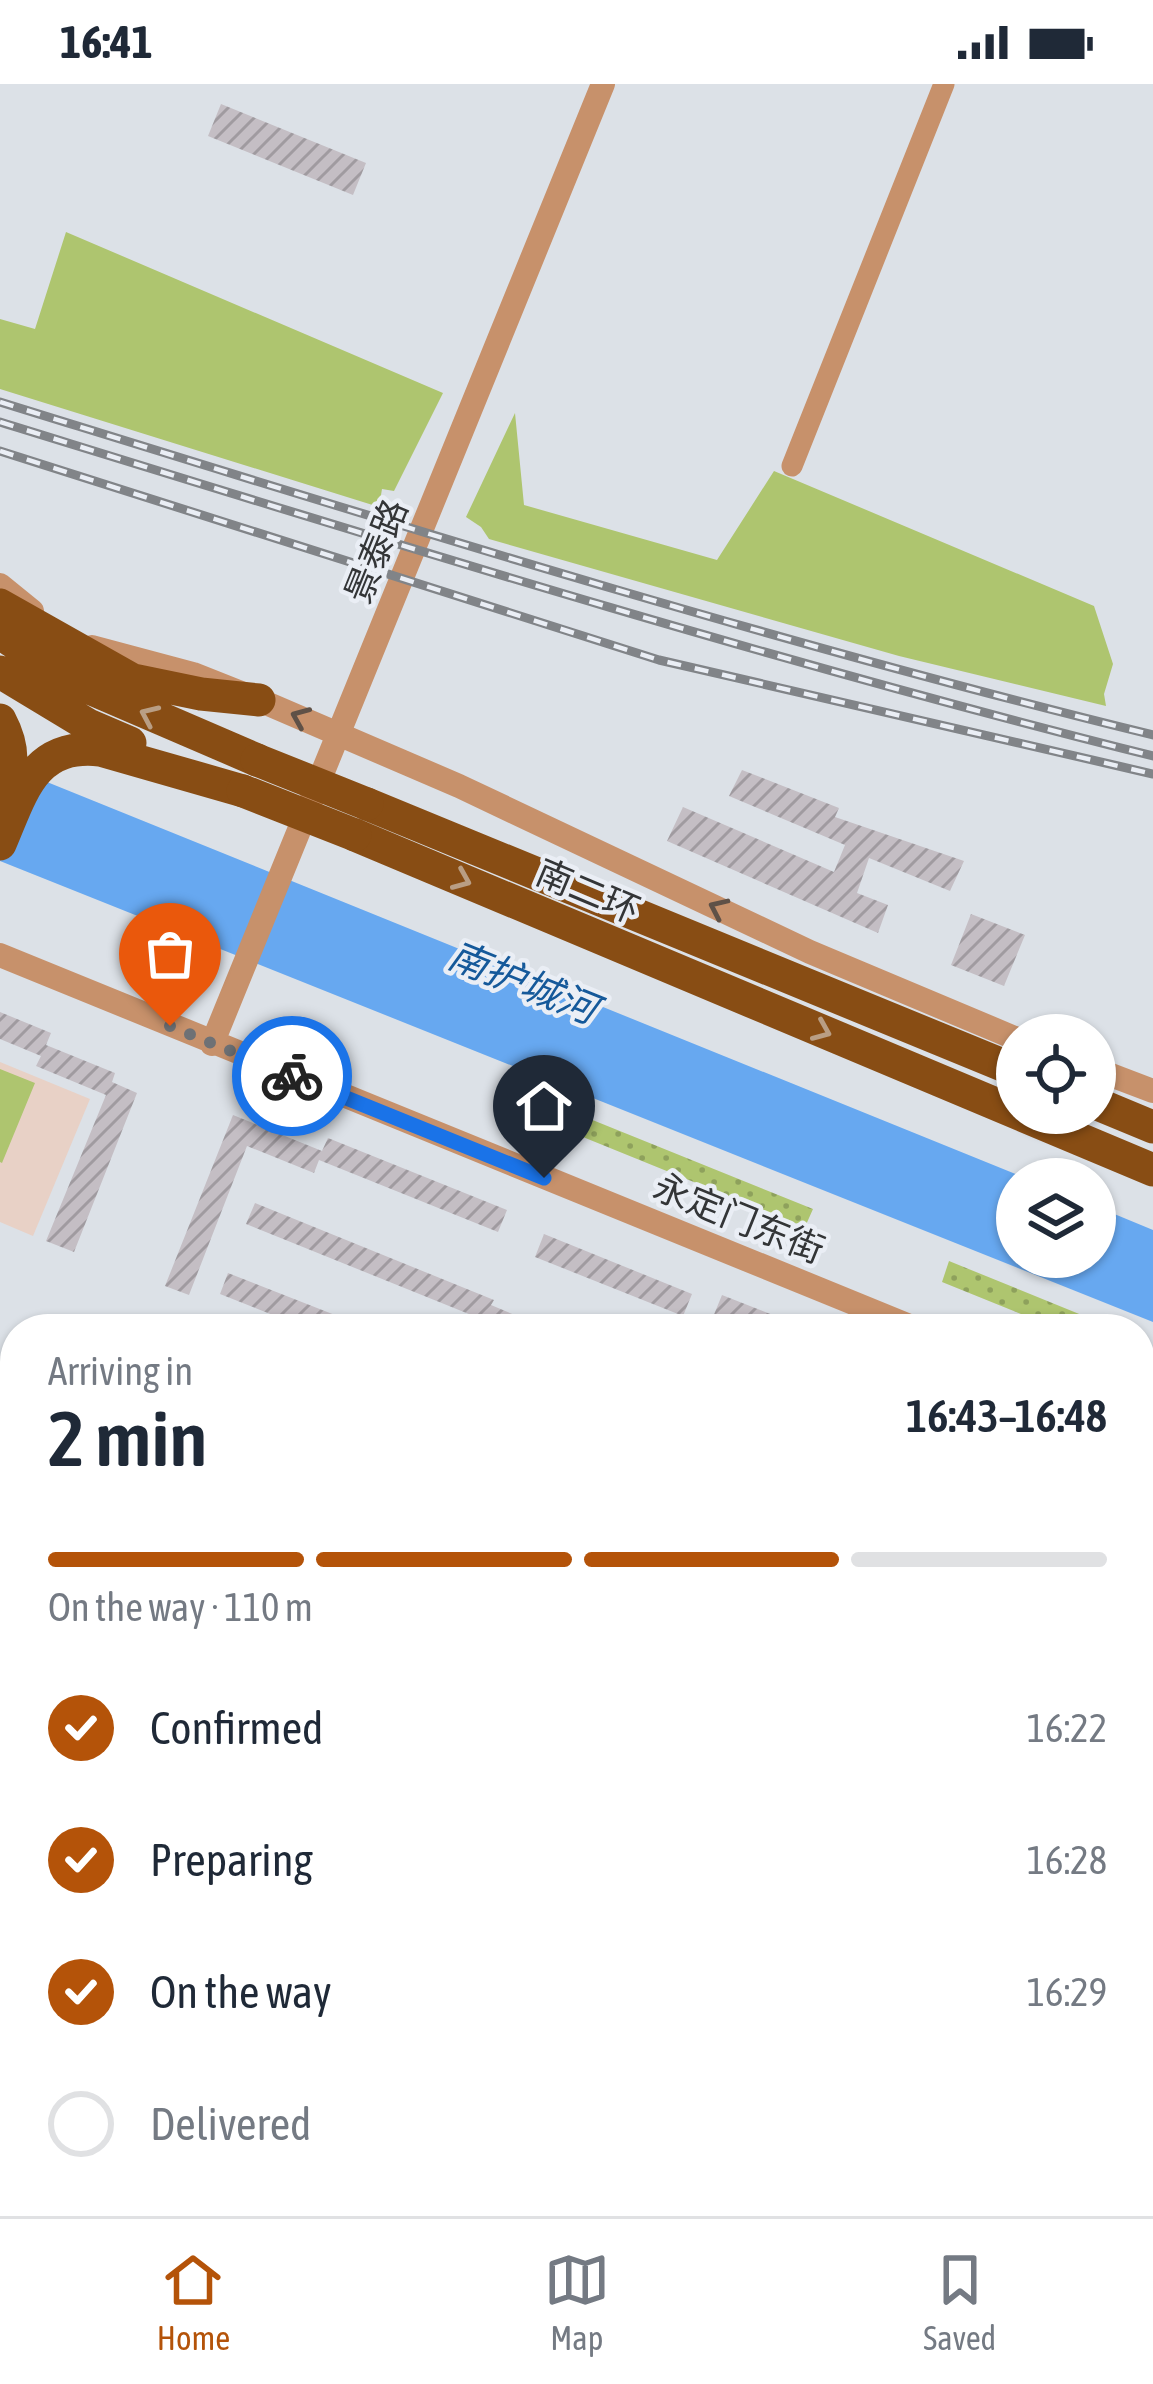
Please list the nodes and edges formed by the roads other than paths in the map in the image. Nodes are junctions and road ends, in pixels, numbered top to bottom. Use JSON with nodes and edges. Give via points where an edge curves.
{"nodes":[{"id":1,"x":603,"y":84,"type":"edge"},
{"id":2,"x":944,"y":84,"type":"edge"},
{"id":3,"x":792,"y":466,"type":"dead end"},
{"id":4,"x":0,"y":585,"type":"edge"},
{"id":5,"x":0,"y":605,"type":"edge"},
{"id":6,"x":0,"y":633,"type":"edge"},
{"id":7,"x":0,"y":672,"type":"edge"},
{"id":8,"x":259,"y":700,"type":"junction"},
{"id":9,"x":4,"y":729,"type":"edge"},
{"id":10,"x":340,"y":735,"type":"junction"},
{"id":11,"x":243,"y":791,"type":"junction"},
{"id":12,"x":0,"y":800,"type":"edge"},
{"id":13,"x":361,"y":819,"type":"junction"},
{"id":14,"x":0,"y":844,"type":"edge"},
{"id":15,"x":0,"y":955,"type":"edge"},
{"id":16,"x":996,"y":1030,"type":"edge"},
{"id":17,"x":212,"y":1044,"type":"junction"},
{"id":18,"x":996,"y":1063,"type":"edge"},
{"id":19,"x":1116,"y":1077,"type":"edge"},
{"id":20,"x":1153,"y":1091,"type":"edge"},
{"id":21,"x":1116,"y":1112,"type":"edge"},
{"id":22,"x":1153,"y":1127,"type":"edge"},
{"id":23,"x":1153,"y":1170,"type":"edge"},
{"id":24,"x":880,"y":1314,"type":"edge"}],
"edges":[{"from":1,"to":10,"type":"street","name":"景泰路"},
{"from":2,"to":3,"type":"street"},
{"from":4,"to":8,"type":"street","via":[[85,644]]},
{"from":5,"to":8,"type":"highway","via":[[133,680]]},
{"from":13,"to":6,"type":"highway","name":"南二环","one_way":true,"bridge":true,"via":[[257,760],[69,679]]},
{"from":7,"to":11,"type":"highway","name":"南二环","via":[[88,725]]},
{"from":10,"to":8,"type":"street","one_way":true},
{"from":9,"to":12,"type":"highway","via":[[13,758]]},
{"from":16,"to":10,"type":"street","one_way":true},
{"from":10,"to":17,"type":"street","name":"景泰路"},
{"from":11,"to":13,"type":"highway","name":"南二环","bridge":true},
{"from":11,"to":14,"type":"highway","via":[[77,748],[34,772]]},
{"from":13,"to":18,"type":"highway","name":"南二环"},
{"from":13,"to":23,"type":"highway","name":"南二环","one_way":true},
{"from":15,"to":17,"type":"street","name":"永定门东街"},
{"from":17,"to":24,"type":"street","name":"永定门东街"},
{"from":19,"to":20,"type":"street"},
{"from":21,"to":22,"type":"highway"}]}
